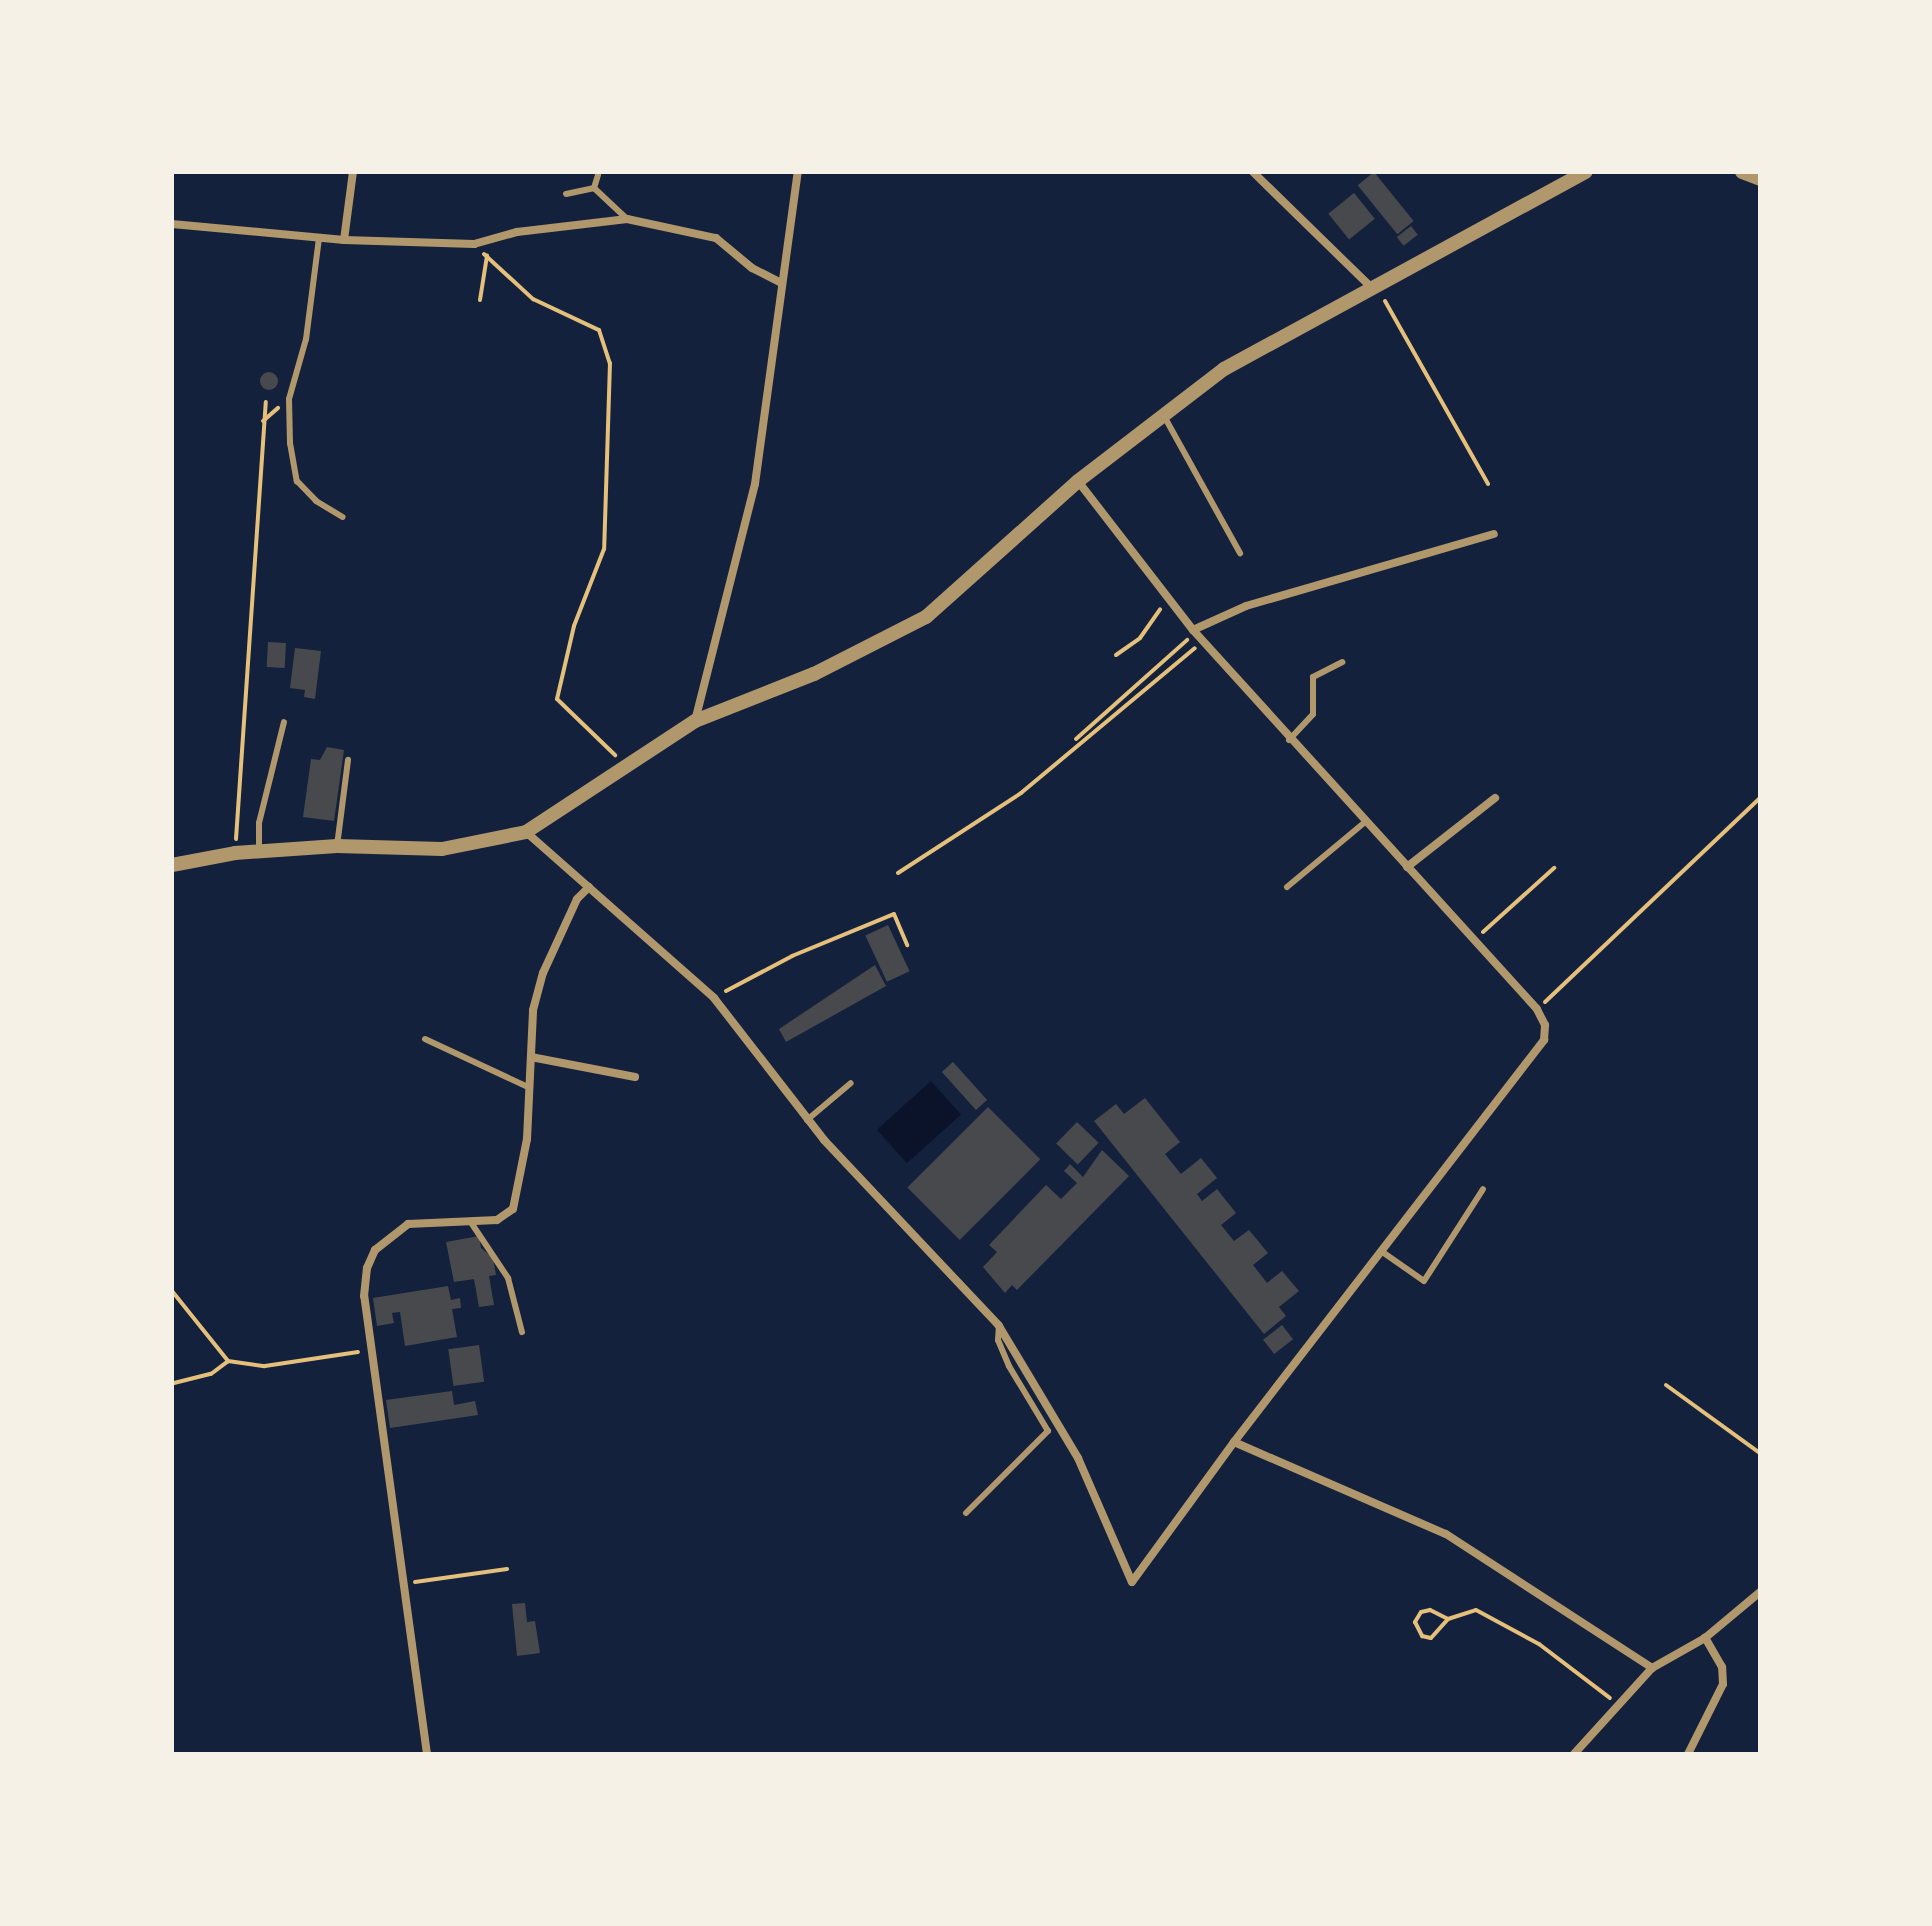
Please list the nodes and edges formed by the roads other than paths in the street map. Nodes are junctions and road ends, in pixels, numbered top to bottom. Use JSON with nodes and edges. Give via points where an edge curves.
{"nodes":[{"id":1,"x":353,"y":172,"type":"edge"},
{"id":2,"x":798,"y":172,"type":"edge"},
{"id":3,"x":1253,"y":172,"type":"edge"},
{"id":4,"x":1586,"y":172,"type":"edge"},
{"id":5,"x":1742,"y":172,"type":"edge"},
{"id":6,"x":598,"y":175,"type":"dead end"},
{"id":7,"x":1760,"y":179,"type":"edge"},
{"id":8,"x":594,"y":188,"type":"junction"},
{"id":9,"x":566,"y":194,"type":"dead end"},
{"id":10,"x":627,"y":219,"type":"junction"},
{"id":11,"x":172,"y":224,"type":"edge"},
{"id":12,"x":319,"y":238,"type":"junction"},
{"id":13,"x":344,"y":240,"type":"junction"},
{"id":14,"x":781,"y":283,"type":"junction"},
{"id":15,"x":1372,"y":288,"type":"junction"},
{"id":16,"x":1162,"y":413,"type":"junction"},
{"id":17,"x":1078,"y":481,"type":"junction"},
{"id":18,"x":343,"y":517,"type":"dead end"},
{"id":19,"x":1494,"y":534,"type":"dead end"},
{"id":20,"x":1240,"y":553,"type":"dead end"},
{"id":21,"x":1194,"y":631,"type":"junction"},
{"id":22,"x":1342,"y":662,"type":"dead end"},
{"id":23,"x":695,"y":721,"type":"junction"},
{"id":24,"x":284,"y":722,"type":"dead end"},
{"id":25,"x":1289,"y":740,"type":"junction"},
{"id":26,"x":348,"y":760,"type":"dead end"},
{"id":27,"x":1495,"y":798,"type":"dead end"},
{"id":28,"x":1365,"y":822,"type":"junction"},
{"id":29,"x":526,"y":832,"type":"junction"},
{"id":30,"x":337,"y":846,"type":"junction"},
{"id":31,"x":259,"y":851,"type":"junction"},
{"id":32,"x":172,"y":865,"type":"edge"},
{"id":33,"x":1407,"y":867,"type":"junction"},
{"id":34,"x":589,"y":887,"type":"junction"},
{"id":35,"x":1287,"y":887,"type":"dead end"},
{"id":36,"x":425,"y":1039,"type":"dead end"},
{"id":37,"x":531,"y":1057,"type":"junction"},
{"id":38,"x":635,"y":1077,"type":"dead end"},
{"id":39,"x":851,"y":1083,"type":"dead end"},
{"id":40,"x":530,"y":1088,"type":"junction"},
{"id":41,"x":807,"y":1120,"type":"junction"},
{"id":42,"x":1483,"y":1189,"type":"dead end"},
{"id":43,"x":470,"y":1221,"type":"junction"},
{"id":44,"x":1381,"y":1251,"type":"junction"},
{"id":45,"x":999,"y":1326,"type":"junction"},
{"id":46,"x":522,"y":1332,"type":"dead end"},
{"id":47,"x":1234,"y":1442,"type":"junction"},
{"id":48,"x":966,"y":1513,"type":"dead end"},
{"id":49,"x":1760,"y":1592,"type":"edge"},
{"id":50,"x":1705,"y":1638,"type":"junction"},
{"id":51,"x":1652,"y":1668,"type":"junction"},
{"id":52,"x":427,"y":1754,"type":"edge"},
{"id":53,"x":1574,"y":1754,"type":"edge"},
{"id":54,"x":1688,"y":1754,"type":"edge"}],
"edges":[{"from":1,"to":13,"type":"street"},
{"from":2,"to":14,"type":"street"},
{"from":3,"to":15,"type":"street"},
{"from":4,"to":15,"type":"street"},
{"from":5,"to":7,"type":"street"},
{"from":6,"to":8,"type":"lane"},
{"from":8,"to":9,"type":"lane"},
{"from":8,"to":10,"type":"lane"},
{"from":10,"to":13,"type":"street","via":[[517,232],[474,244]]},
{"from":10,"to":14,"type":"street","via":[[716,238],[752,268]]},
{"from":11,"to":12,"type":"street"},
{"from":12,"to":13,"type":"street"},
{"from":12,"to":18,"type":"lane","via":[[306,339],[289,399],[290,443],[297,481],[316,501]]},
{"from":14,"to":23,"type":"street","via":[[755,484]]},
{"from":15,"to":16,"type":"street","via":[[1260,345]]},
{"from":16,"to":17,"type":"street"},
{"from":16,"to":20,"type":"lane"},
{"from":17,"to":21,"type":"street"},
{"from":17,"to":23,"type":"street","via":[[926,617],[814,674]]},
{"from":19,"to":21,"type":"street","via":[[1246,606]]},
{"from":21,"to":25,"type":"street"},
{"from":22,"to":25,"type":"lane","via":[[1313,677],[1313,714]]},
{"from":23,"to":29,"type":"street"},
{"from":24,"to":31,"type":"lane","via":[[259,823]]},
{"from":25,"to":28,"type":"street"},
{"from":26,"to":30,"type":"lane"},
{"from":27,"to":33,"type":"street"},
{"from":28,"to":33,"type":"street"},
{"from":28,"to":35,"type":"lane"},
{"from":29,"to":30,"type":"street","via":[[442,849]]},
{"from":29,"to":34,"type":"street"},
{"from":30,"to":31,"type":"street"},
{"from":31,"to":32,"type":"street"},
{"from":33,"to":44,"type":"street","via":[[1537,1009],[1544,1040]]},
{"from":34,"to":37,"type":"street","via":[[577,899],[543,973],[533,1010]]},
{"from":34,"to":41,"type":"street","via":[[714,998]]},
{"from":36,"to":40,"type":"lane"},
{"from":37,"to":38,"type":"street"},
{"from":37,"to":40,"type":"street"},
{"from":39,"to":41,"type":"lane"},
{"from":40,"to":43,"type":"street","via":[[527,1139],[513,1209],[497,1220]]},
{"from":41,"to":45,"type":"street"},
{"from":42,"to":44,"type":"lane","via":[[1424,1281]]},
{"from":43,"to":46,"type":"lane","via":[[508,1278]]},
{"from":43,"to":52,"type":"street","via":[[408,1224],[375,1250],[364,1283]]},
{"from":44,"to":47,"type":"street"},
{"from":45,"to":47,"type":"street","via":[[1078,1458],[1132,1582]]},
{"from":45,"to":48,"type":"lane","via":[[998,1340],[1009,1366],[1048,1431]]},
{"from":47,"to":51,"type":"street","via":[[1446,1534]]},
{"from":49,"to":50,"type":"street"},
{"from":50,"to":51,"type":"street"},
{"from":50,"to":54,"type":"street","via":[[1722,1667],[1723,1684]]},
{"from":51,"to":53,"type":"street"}]}
